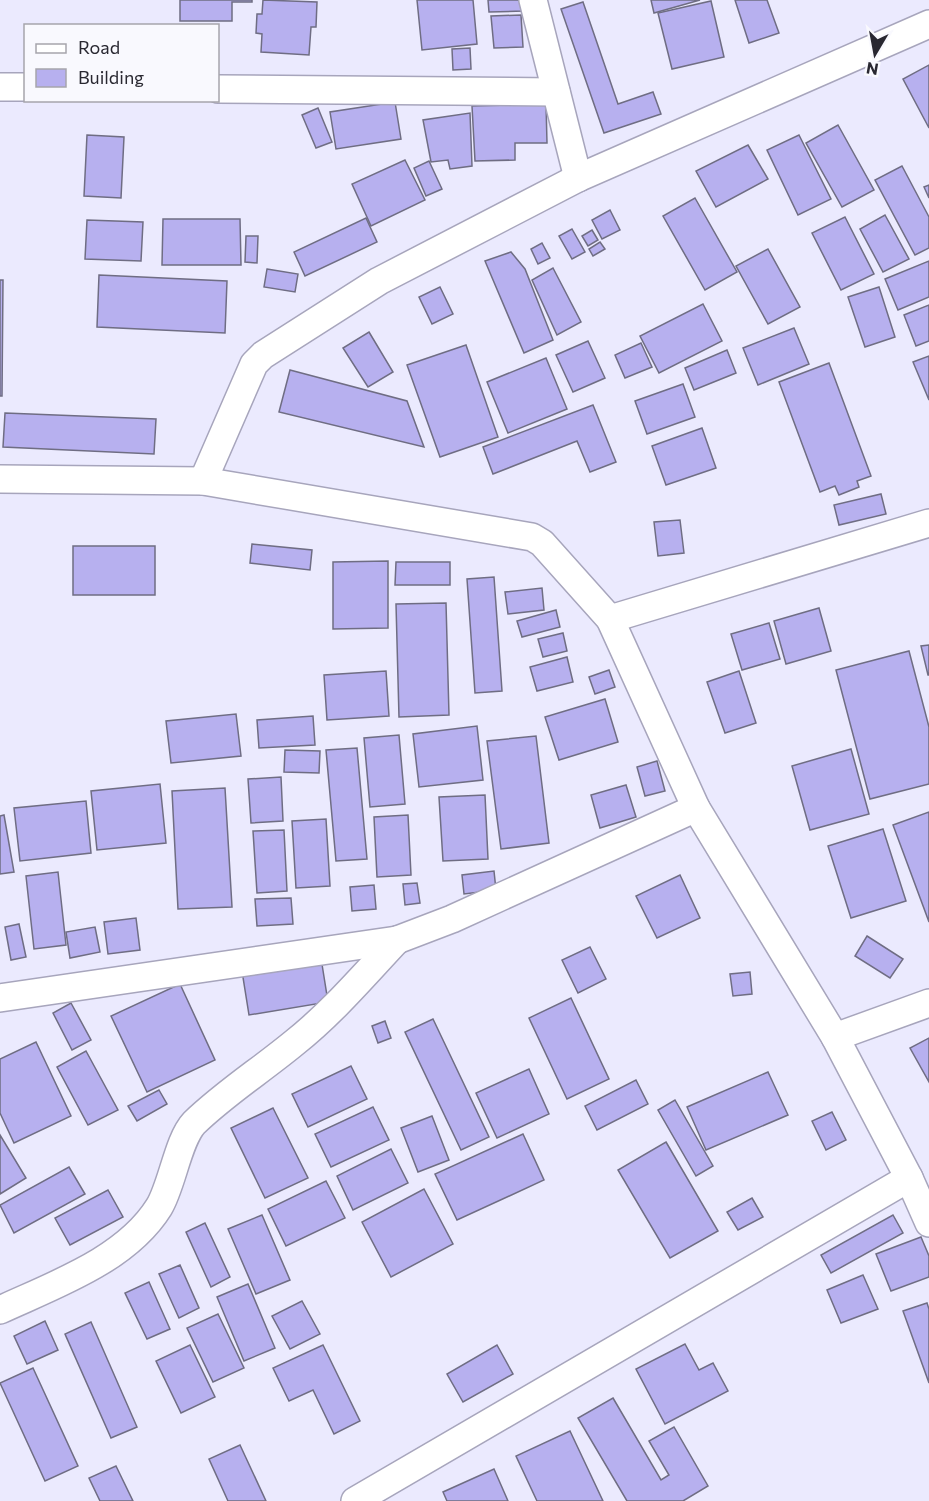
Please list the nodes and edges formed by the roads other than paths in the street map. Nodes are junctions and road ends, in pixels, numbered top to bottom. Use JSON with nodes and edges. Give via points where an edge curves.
{"nodes":[{"id":1,"x":533,"y":0,"type":"edge"},
{"id":2,"x":929,"y":24,"type":"edge"},
{"id":3,"x":0,"y":87,"type":"edge"},
{"id":4,"x":24,"y":87,"type":"edge"},
{"id":5,"x":219,"y":89,"type":"edge"},
{"id":6,"x":556,"y":92,"type":"junction"},
{"id":7,"x":578,"y":178,"type":"junction"},
{"id":8,"x":0,"y":479,"type":"edge"},
{"id":9,"x":202,"y":481,"type":"junction"},
{"id":10,"x":929,"y":523,"type":"edge"},
{"id":11,"x":610,"y":620,"type":"junction"},
{"id":12,"x":696,"y":808,"type":"junction"},
{"id":13,"x":397,"y":940,"type":"junction"},
{"id":14,"x":0,"y":999,"type":"edge"},
{"id":15,"x":929,"y":1003,"type":"edge"},
{"id":16,"x":836,"y":1037,"type":"junction"},
{"id":17,"x":909,"y":1178,"type":"junction"},
{"id":18,"x":929,"y":1224,"type":"edge"},
{"id":19,"x":0,"y":1310,"type":"edge"},
{"id":20,"x":355,"y":1501,"type":"edge"}],
"edges":[{"from":1,"to":6,"type":"street"},
{"from":2,"to":7,"type":"street"},
{"from":3,"to":4,"type":"street"},
{"from":5,"to":6,"type":"street"},
{"from":6,"to":7,"type":"street"},
{"from":7,"to":9,"type":"street","via":[[379,281],[263,355],[254,364]]},
{"from":8,"to":9,"type":"street"},
{"from":9,"to":11,"type":"street","via":[[532,537],[542,543]]},
{"from":10,"to":11,"type":"street"},
{"from":11,"to":12,"type":"street"},
{"from":12,"to":13,"type":"street","via":[[452,919]]},
{"from":12,"to":16,"type":"street"},
{"from":13,"to":14,"type":"street"},
{"from":13,"to":19,"type":"street","via":[[294,1043],[234,1087],[191,1126],[160,1207],[133,1238],[104,1258]]},
{"from":15,"to":16,"type":"street"},
{"from":16,"to":17,"type":"street"},
{"from":17,"to":18,"type":"street"},
{"from":17,"to":20,"type":"street"}]}
